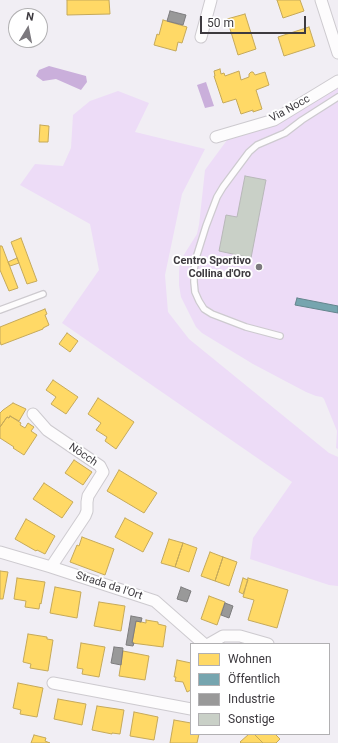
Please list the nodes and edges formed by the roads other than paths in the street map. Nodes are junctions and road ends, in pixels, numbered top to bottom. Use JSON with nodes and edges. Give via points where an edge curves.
{"nodes":[{"id":1,"x":211,"y":0,"type":"edge"},
{"id":2,"x":321,"y":0,"type":"edge"},
{"id":3,"x":201,"y":36,"type":"dead end"},
{"id":4,"x":338,"y":52,"type":"edge"},
{"id":5,"x":338,"y":81,"type":"edge"},
{"id":6,"x":338,"y":97,"type":"edge"},
{"id":7,"x":216,"y":137,"type":"dead end"},
{"id":8,"x":43,"y":294,"type":"dead end"},
{"id":9,"x":0,"y":310,"type":"edge"},
{"id":10,"x":280,"y":336,"type":"dead end"},
{"id":11,"x":33,"y":414,"type":"dead end"},
{"id":12,"x":0,"y":552,"type":"edge"},
{"id":13,"x":51,"y":567,"type":"junction"},
{"id":14,"x":203,"y":643,"type":"edge"},
{"id":15,"x":211,"y":643,"type":"edge"},
{"id":16,"x":264,"y":643,"type":"edge"},
{"id":17,"x":53,"y":683,"type":"dead end"},
{"id":18,"x":190,"y":708,"type":"edge"}],
"edges":[{"from":1,"to":3,"type":"street"},
{"from":2,"to":4,"type":"street"},
{"from":5,"to":7,"type":"street","name":"Via Nocc","via":[[274,120]]},
{"from":6,"to":10,"type":"lane","via":[[285,133],[257,145],[249,152],[217,197],[196,258],[195,292],[204,309],[246,327]]},
{"from":8,"to":9,"type":"lane"},
{"from":11,"to":13,"type":"street","name":"Nòcch","via":[[46,430],[100,466],[103,472],[88,496],[85,516]]},
{"from":12,"to":13,"type":"street","name":"Strada da l'Ort"},
{"from":13,"to":14,"type":"street","name":"Strada da l'Ort","via":[[155,601]]},
{"from":15,"to":16,"type":"street","via":[[223,636],[240,636]]},
{"from":17,"to":18,"type":"street"}]}
